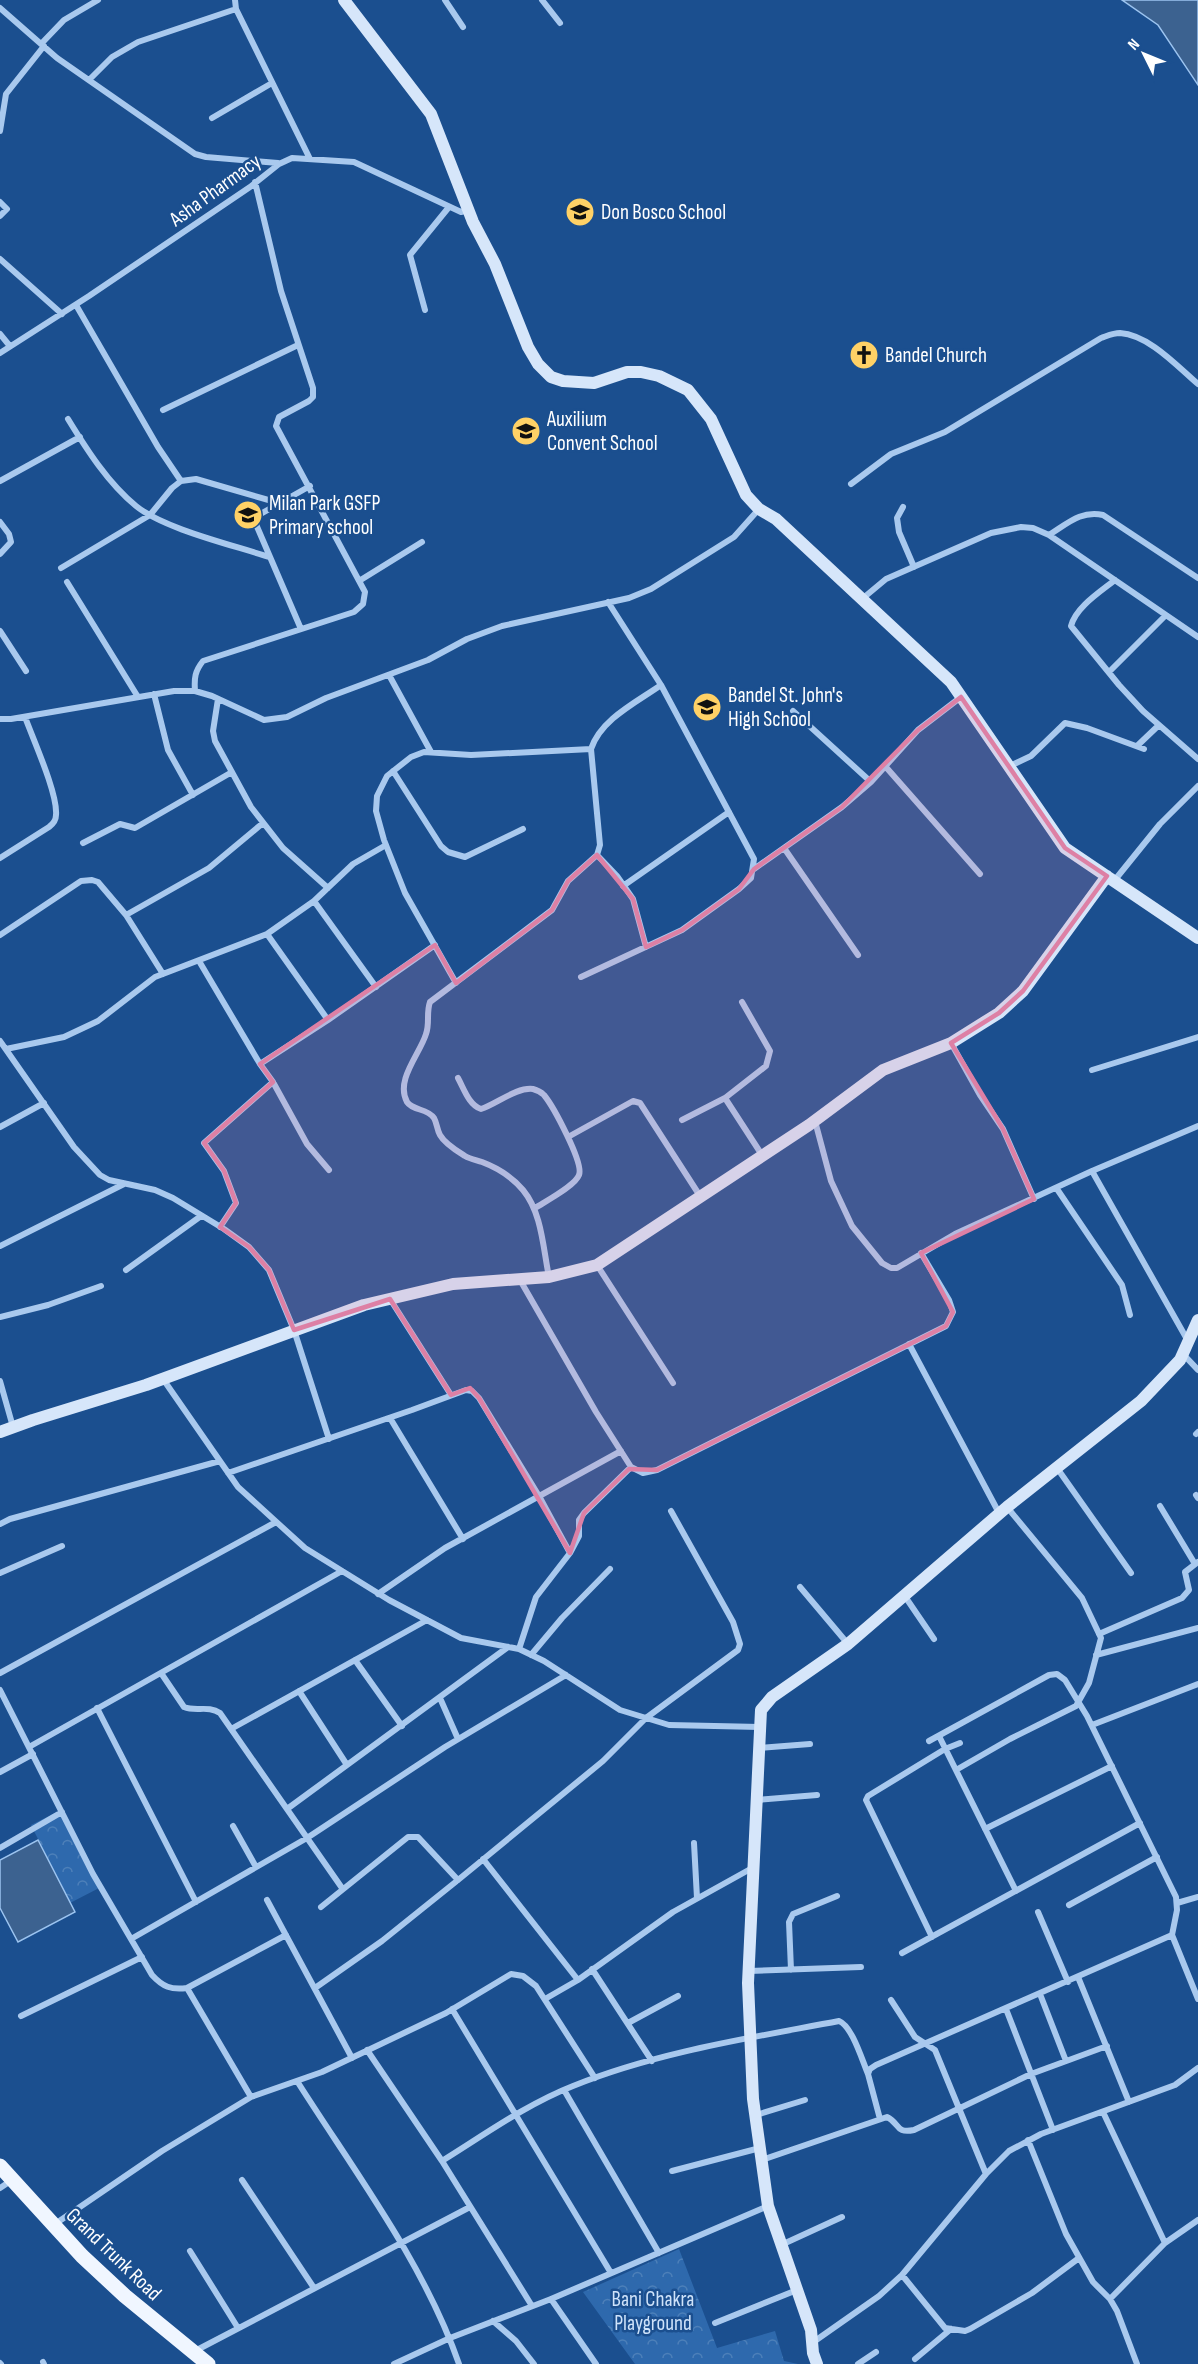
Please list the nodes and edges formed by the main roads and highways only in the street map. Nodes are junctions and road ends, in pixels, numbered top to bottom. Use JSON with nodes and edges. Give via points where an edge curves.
{"nodes":[{"id":1,"x":0,"y":2166,"type":"edge"},
{"id":2,"x":6,"y":2184,"type":"edge"},
{"id":3,"x":208,"y":2364,"type":"edge"}],
"edges":[{"from":1,"to":2,"type":"main road","name":"Grand Trunk Road"},
{"from":2,"to":3,"type":"main road","name":"Grand Trunk Road","via":[[125,2296]]}]}
